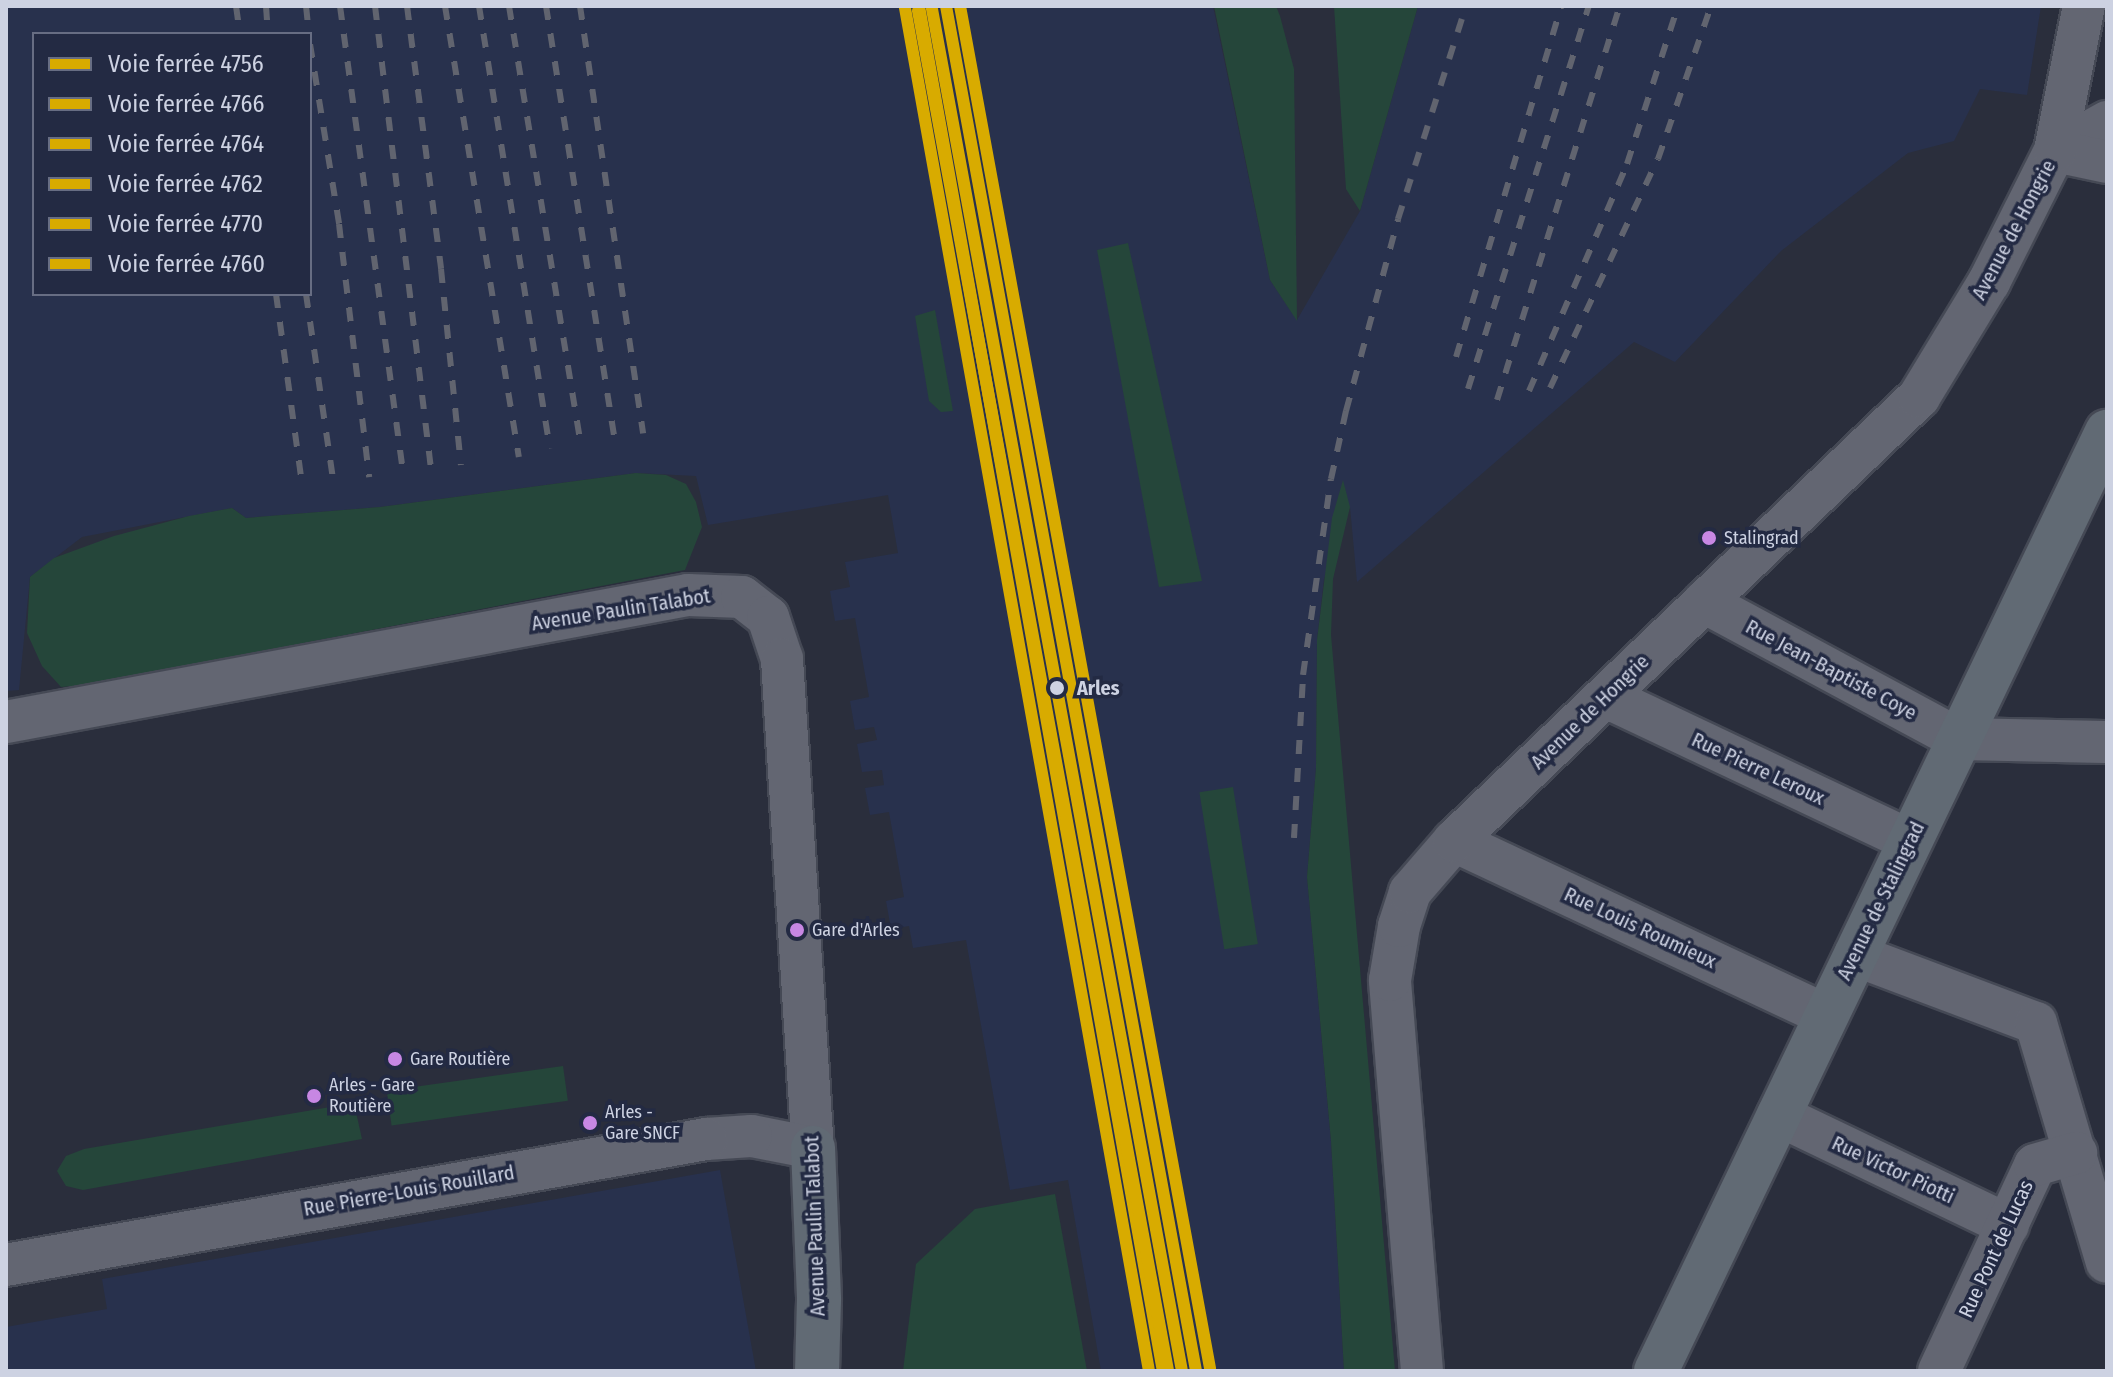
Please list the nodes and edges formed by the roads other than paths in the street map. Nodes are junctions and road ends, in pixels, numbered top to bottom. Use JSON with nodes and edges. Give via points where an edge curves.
{"nodes":[{"id":1,"x":2084,"y":6,"type":"edge"},
{"id":2,"x":2107,"y":122,"type":"edge"},
{"id":3,"x":2055,"y":151,"type":"junction"},
{"id":4,"x":2107,"y":162,"type":"edge"},
{"id":5,"x":2107,"y":432,"type":"edge"},
{"id":6,"x":1704,"y":602,"type":"junction"},
{"id":7,"x":1606,"y":697,"type":"junction"},
{"id":8,"x":6,"y":722,"type":"edge"},
{"id":9,"x":1958,"y":739,"type":"junction"},
{"id":10,"x":2107,"y":742,"type":"edge"},
{"id":11,"x":1454,"y":841,"type":"junction"},
{"id":12,"x":1910,"y":841,"type":"junction"},
{"id":13,"x":1855,"y":955,"type":"junction"},
{"id":14,"x":1826,"y":1015,"type":"junction"},
{"id":15,"x":1778,"y":1115,"type":"junction"},
{"id":16,"x":813,"y":1148,"type":"junction"},
{"id":17,"x":2076,"y":1153,"type":"junction"},
{"id":18,"x":2008,"y":1225,"type":"junction"},
{"id":19,"x":2104,"y":1239,"type":"edge"},
{"id":20,"x":6,"y":1265,"type":"edge"},
{"id":21,"x":817,"y":1371,"type":"edge"},
{"id":22,"x":1422,"y":1371,"type":"edge"},
{"id":23,"x":1656,"y":1371,"type":"edge"},
{"id":24,"x":1939,"y":1371,"type":"edge"}],
"edges":[{"from":1,"to":3,"type":"street","name":"Avenue de Hongrie"},
{"from":2,"to":3,"type":"street"},
{"from":3,"to":4,"type":"street","name":"Avenue de Hongrie"},
{"from":3,"to":6,"type":"street","name":"Avenue de Hongrie","via":[[1989,282],[1919,397]]},
{"from":5,"to":9,"type":"main road","name":"Avenue de Stalingrad"},
{"from":6,"to":7,"type":"street","name":"Avenue de Hongrie"},
{"from":6,"to":9,"type":"street","name":"Rue Jean-Baptiste Coye"},
{"from":7,"to":11,"type":"street","name":"Avenue de Hongrie"},
{"from":7,"to":12,"type":"street","name":"Rue Pierre Leroux"},
{"from":8,"to":16,"type":"street","name":"Avenue Paulin Talabot","via":[[688,595],[742,597],[768,617],[782,659]]},
{"from":9,"to":10,"type":"street"},
{"from":9,"to":12,"type":"main road","name":"Avenue de Stalingrad"},
{"from":11,"to":14,"type":"street","name":"Rue Louis Roumieux"},
{"from":11,"to":22,"type":"street","name":"Avenue de Hongrie","via":[[1410,892],[1390,980]]},
{"from":12,"to":13,"type":"main road","name":"Avenue de Stalingrad"},
{"from":13,"to":14,"type":"main road","name":"Avenue de Stalingrad"},
{"from":13,"to":17,"type":"street","via":[[2036,1023]]},
{"from":14,"to":15,"type":"main road","name":"Avenue de Stalingrad"},
{"from":15,"to":18,"type":"street","name":"Rue Victor Piotti"},
{"from":15,"to":23,"type":"main road","name":"Avenue de Stalingrad"},
{"from":16,"to":20,"type":"street","name":"Rue Pierre-Louis Rouillard","via":[[751,1136],[706,1139]]},
{"from":16,"to":21,"type":"main road","name":"Avenue Paulin Talabot"},
{"from":17,"to":18,"type":"street","name":"Rue Pont de Lucas","via":[[2035,1165]]},
{"from":17,"to":19,"type":"street"},
{"from":18,"to":24,"type":"street","name":"Rue Pont de Lucas"}]}
